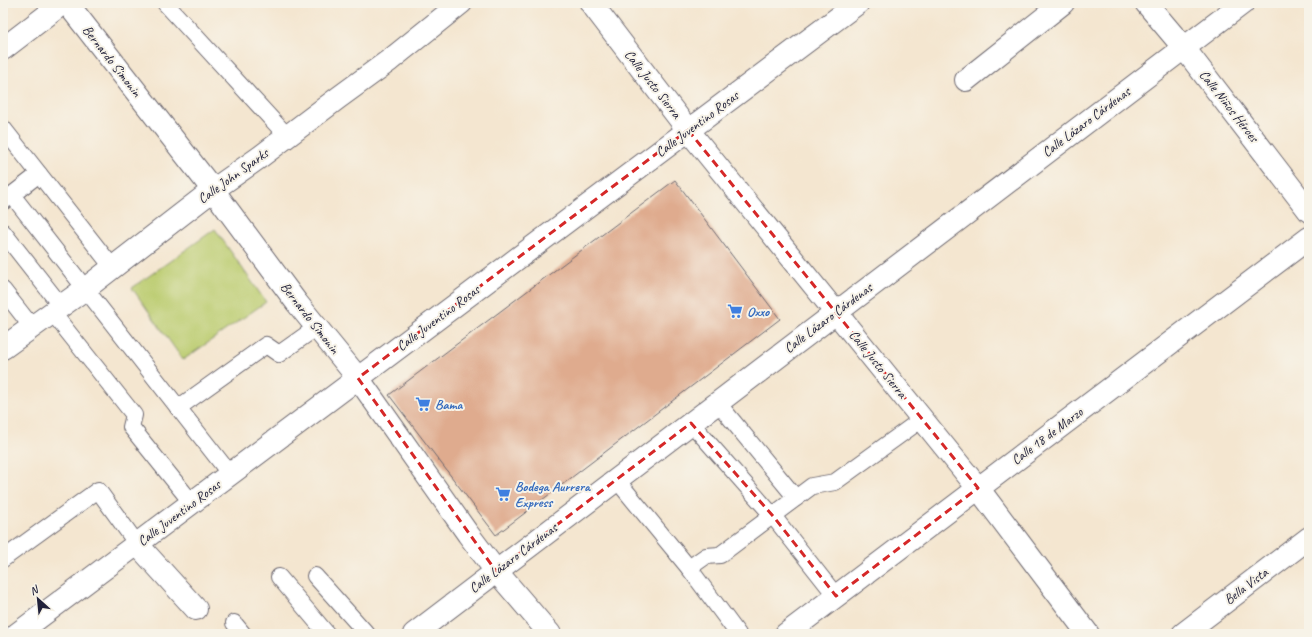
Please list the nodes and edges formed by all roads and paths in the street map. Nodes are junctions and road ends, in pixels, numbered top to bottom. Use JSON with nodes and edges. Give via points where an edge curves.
{"nodes":[{"id":1,"x":63,"y":3,"type":"edge"},
{"id":2,"x":67,"y":3,"type":"edge"},
{"id":3,"x":165,"y":3,"type":"edge"},
{"id":4,"x":461,"y":3,"type":"edge"},
{"id":5,"x":591,"y":3,"type":"edge"},
{"id":6,"x":858,"y":3,"type":"edge"},
{"id":7,"x":1063,"y":3,"type":"edge"},
{"id":8,"x":1146,"y":3,"type":"edge"},
{"id":9,"x":1243,"y":3,"type":"edge"},
{"id":10,"x":1184,"y":48,"type":"junction"},
{"id":11,"x":3,"y":49,"type":"edge"},
{"id":12,"x":966,"y":80,"type":"dead end"},
{"id":13,"x":3,"y":128,"type":"edge"},
{"id":14,"x":688,"y":130,"type":"junction"},
{"id":15,"x":287,"y":136,"type":"junction"},
{"id":16,"x":39,"y":174,"type":"junction"},
{"id":17,"x":213,"y":190,"type":"junction"},
{"id":18,"x":7,"y":198,"type":"edge"},
{"id":19,"x":1309,"y":211,"type":"edge"},
{"id":20,"x":3,"y":232,"type":"edge"},
{"id":21,"x":1309,"y":238,"type":"edge"},
{"id":22,"x":113,"y":268,"type":"junction"},
{"id":23,"x":85,"y":288,"type":"junction"},
{"id":24,"x":3,"y":290,"type":"edge"},
{"id":25,"x":56,"y":309,"type":"junction"},
{"id":26,"x":836,"y":312,"type":"junction"},
{"id":27,"x":32,"y":327,"type":"junction"},
{"id":28,"x":317,"y":327,"type":"junction"},
{"id":29,"x":3,"y":348,"type":"edge"},
{"id":30,"x":358,"y":378,"type":"junction"},
{"id":31,"x":717,"y":402,"type":"junction"},
{"id":32,"x":178,"y":408,"type":"junction"},
{"id":33,"x":922,"y":418,"type":"junction"},
{"id":34,"x":691,"y":423,"type":"junction"},
{"id":35,"x":230,"y":474,"type":"junction"},
{"id":36,"x":616,"y":479,"type":"junction"},
{"id":37,"x":978,"y":488,"type":"junction"},
{"id":38,"x":796,"y":498,"type":"junction"},
{"id":39,"x":192,"y":503,"type":"junction"},
{"id":40,"x":772,"y":516,"type":"junction"},
{"id":41,"x":1309,"y":538,"type":"edge"},
{"id":42,"x":137,"y":544,"type":"junction"},
{"id":43,"x":3,"y":558,"type":"edge"},
{"id":44,"x":689,"y":568,"type":"junction"},
{"id":45,"x":496,"y":571,"type":"junction"},
{"id":46,"x":315,"y":576,"type":"dead end"},
{"id":47,"x":279,"y":577,"type":"dead end"},
{"id":48,"x":836,"y":596,"type":"junction"},
{"id":49,"x":196,"y":609,"type":"dead end"},
{"id":50,"x":3,"y":622,"type":"edge"},
{"id":51,"x":13,"y":634,"type":"edge"},
{"id":52,"x":17,"y":634,"type":"edge"},
{"id":53,"x":327,"y":634,"type":"edge"},
{"id":54,"x":367,"y":634,"type":"edge"},
{"id":55,"x":414,"y":634,"type":"edge"},
{"id":56,"x":550,"y":634,"type":"edge"},
{"id":57,"x":738,"y":634,"type":"edge"},
{"id":58,"x":786,"y":634,"type":"edge"},
{"id":59,"x":1088,"y":634,"type":"edge"},
{"id":60,"x":1183,"y":634,"type":"edge"}],
"edges":[{"from":1,"to":11,"type":"street"},
{"from":2,"to":17,"type":"street","name":"Bernardo Simonin"},
{"from":3,"to":15,"type":"street"},
{"from":4,"to":15,"type":"street","name":"Calle John Sparks","via":[[390,60]]},
{"from":5,"to":14,"type":"street","name":"Calle Justo Sierra"},
{"from":6,"to":14,"type":"street","name":"Calle Juventino Rosas"},
{"from":7,"to":12,"type":"street"},
{"from":8,"to":10,"type":"street","name":"Calle Niños Héroes"},
{"from":9,"to":10,"type":"street","name":"Calle Lázaro Cárdenas"},
{"from":10,"to":19,"type":"street","name":"Calle Niños Héroes"},
{"from":10,"to":26,"type":"street","name":"Calle Lázaro Cárdenas"},
{"from":13,"to":16,"type":"street"},
{"from":14,"to":26,"type":"street","name":"Calle Justo Sierra"},
{"from":14,"to":30,"type":"street","name":"Calle Juventino Rosas"},
{"from":15,"to":17,"type":"street","name":"Calle John Sparks"},
{"from":16,"to":18,"type":"street"},
{"from":16,"to":22,"type":"street"},
{"from":17,"to":22,"type":"street","name":"Calle John Sparks"},
{"from":17,"to":28,"type":"street","name":"Bernardo Simonin"},
{"from":18,"to":23,"type":"street"},
{"from":20,"to":25,"type":"street"},
{"from":21,"to":37,"type":"street","name":"Calle 18 de Marzo"},
{"from":22,"to":23,"type":"street","name":"Calle John Sparks"},
{"from":23,"to":25,"type":"street","name":"Calle John Sparks"},
{"from":23,"to":32,"type":"street"},
{"from":24,"to":27,"type":"street"},
{"from":25,"to":27,"type":"street","name":"Calle John Sparks"},
{"from":25,"to":39,"type":"street","via":[[134,415],[131,427]]},
{"from":26,"to":31,"type":"street","name":"Calle Lázaro Cárdenas"},
{"from":26,"to":33,"type":"street","name":"Calle Justo Sierra"},
{"from":27,"to":29,"type":"street","name":"Calle John Sparks"},
{"from":28,"to":30,"type":"street","name":"Bernardo Simonin"},
{"from":28,"to":32,"type":"street","via":[[279,354],[266,345]]},
{"from":30,"to":35,"type":"street","name":"Calle Juventino Rosas"},
{"from":30,"to":45,"type":"street","name":"Bernardo Simonin"},
{"from":31,"to":34,"type":"street","name":"Calle Lázaro Cárdenas"},
{"from":31,"to":38,"type":"street"},
{"from":32,"to":35,"type":"street"},
{"from":33,"to":37,"type":"street","name":"Calle Justo Sierra"},
{"from":33,"to":38,"type":"street","via":[[835,482],[812,486]]},
{"from":34,"to":36,"type":"street","name":"Calle Lázaro Cárdenas"},
{"from":34,"to":40,"type":"street"},
{"from":35,"to":39,"type":"street","name":"Calle Juventino Rosas"},
{"from":36,"to":44,"type":"street"},
{"from":36,"to":45,"type":"street","name":"Calle Lázaro Cárdenas"},
{"from":37,"to":48,"type":"street","name":"Calle 18 de Marzo"},
{"from":37,"to":59,"type":"street","name":"Calle Justo Sierra"},
{"from":38,"to":40,"type":"street"},
{"from":39,"to":42,"type":"street","name":"Calle Juventino Rosas"},
{"from":40,"to":44,"type":"street","via":[[720,555],[706,556]]},
{"from":40,"to":48,"type":"street"},
{"from":41,"to":60,"type":"street","name":"Bella Vista"},
{"from":42,"to":43,"type":"street","via":[[98,490]]},
{"from":42,"to":49,"type":"street"},
{"from":42,"to":52,"type":"street","name":"Calle Juventino Rosas"},
{"from":44,"to":57,"type":"street"},
{"from":45,"to":55,"type":"street","name":"Calle Lázaro Cárdenas"},
{"from":45,"to":56,"type":"street","name":"Bernardo Simonin"},
{"from":46,"to":54,"type":"street"},
{"from":47,"to":53,"type":"street"},
{"from":48,"to":58,"type":"street","name":"Calle 18 de Marzo"},
{"from":50,"to":51,"type":"street"}]}
